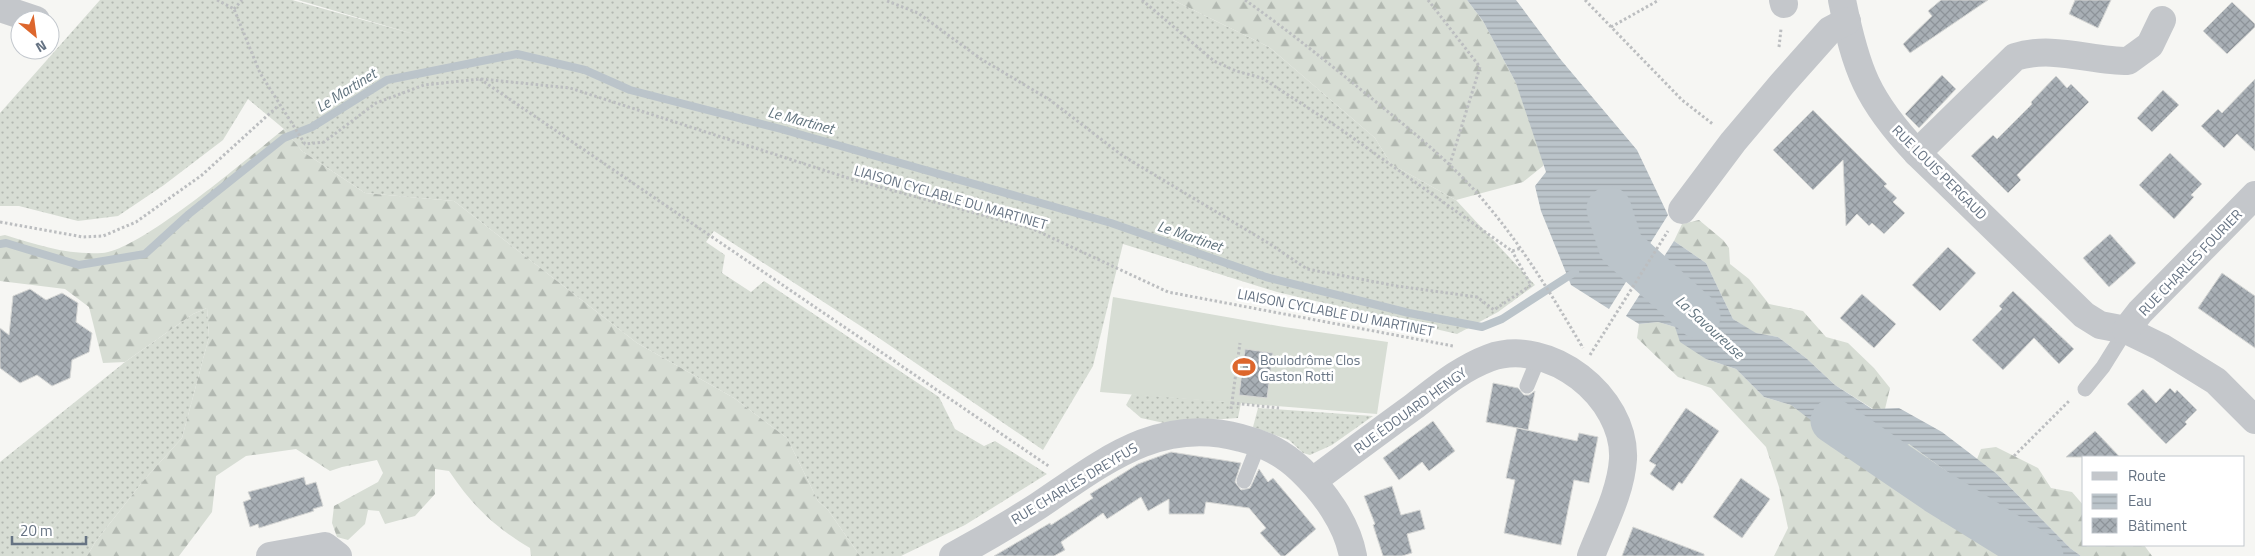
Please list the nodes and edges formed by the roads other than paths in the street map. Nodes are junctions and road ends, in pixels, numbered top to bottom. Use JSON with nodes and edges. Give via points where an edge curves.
{"nodes":[{"id":1,"x":1844,"y":11,"type":"edge"},
{"id":2,"x":2162,"y":20,"type":"dead end"},
{"id":3,"x":1917,"y":153,"type":"junction"},
{"id":4,"x":2255,"y":195,"type":"edge"},
{"id":5,"x":1682,"y":210,"type":"road end"},
{"id":6,"x":2126,"y":330,"type":"junction"},
{"id":7,"x":1539,"y":357,"type":"junction"},
{"id":8,"x":1527,"y":386,"type":"dead end"},
{"id":9,"x":2085,"y":389,"type":"road end"},
{"id":10,"x":2255,"y":420,"type":"edge"},
{"id":11,"x":1260,"y":443,"type":"junction"},
{"id":12,"x":1244,"y":481,"type":"dead end"},
{"id":13,"x":1313,"y":481,"type":"junction"},
{"id":14,"x":270,"y":556,"type":"edge"},
{"id":15,"x":338,"y":556,"type":"edge"},
{"id":16,"x":952,"y":556,"type":"edge"},
{"id":17,"x":1352,"y":556,"type":"edge"},
{"id":18,"x":1592,"y":556,"type":"edge"}],
"edges":[{"from":1,"to":3,"type":"street","name":"RUE LOUIS PERGAUD","via":[[1853,53],[1876,105]]},
{"from":1,"to":5,"type":"street","via":[[1734,142]]},
{"from":2,"to":3,"type":"street","via":[[2150,45],[2128,61],[2080,54],[2028,53],[2015,57]]},
{"from":3,"to":6,"type":"street","name":"RUE LOUIS PERGAUD","via":[[2084,315],[2100,324]]},
{"from":4,"to":6,"type":"street","name":"RUE CHARLES FOURIER"},
{"from":6,"to":9,"type":"lane","via":[[2104,367]]},
{"from":6,"to":10,"type":"street","name":"RUE LOUIS PERGAUD","via":[[2216,381]]},
{"from":7,"to":8,"type":"lane"},
{"from":7,"to":13,"type":"street","name":"RUE ÉDOUARD HENGY","via":[[1506,353],[1464,368]]},
{"from":7,"to":18,"type":"street","name":"RUE ÉDOUARD HENGY","via":[[1559,364],[1599,394],[1623,439],[1620,482]]},
{"from":11,"to":12,"type":"lane"},
{"from":11,"to":13,"type":"street","name":"RUE CHARLES DREYFUS","via":[[1284,456]]},
{"from":11,"to":16,"type":"street","name":"RUE CHARLES DREYFUS","via":[[1227,434],[1197,431],[1164,436],[1132,446]]},
{"from":13,"to":17,"type":"street","name":"RUE CHARLES DREYFUS","via":[[1346,532]]},
{"from":14,"to":15,"type":"street","via":[[325,546]]}]}
